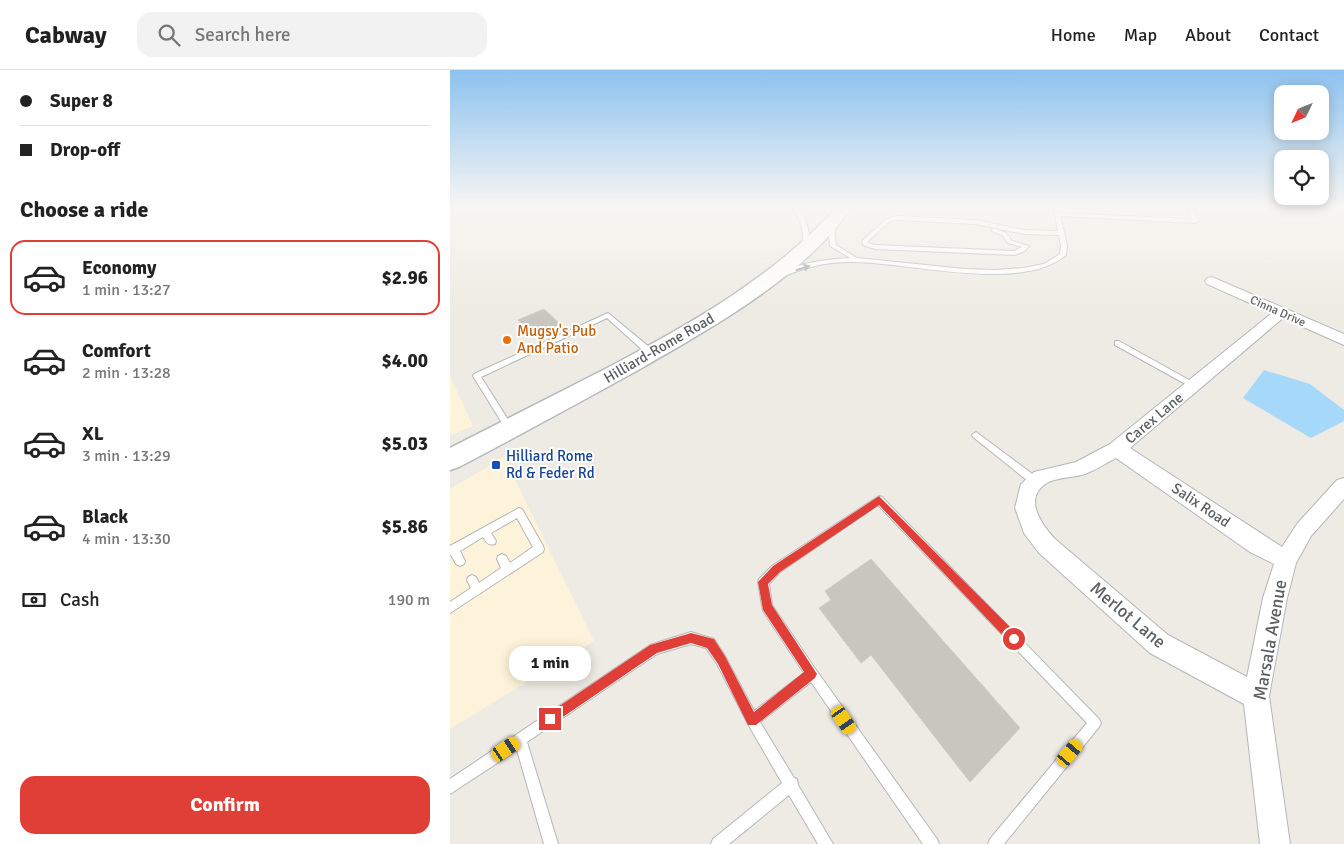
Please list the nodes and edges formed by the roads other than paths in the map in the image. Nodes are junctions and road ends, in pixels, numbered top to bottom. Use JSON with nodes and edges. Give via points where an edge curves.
{"nodes":[{"id":1,"x":806,"y":242,"type":"edge"},
{"id":2,"x":813,"y":242,"type":"edge"},
{"id":3,"x":832,"y":242,"type":"edge"},
{"id":4,"x":865,"y":242,"type":"edge"},
{"id":5,"x":1010,"y":242,"type":"edge"},
{"id":6,"x":1025,"y":242,"type":"edge"},
{"id":7,"x":1063,"y":242,"type":"edge"},
{"id":8,"x":1026,"y":246,"type":"junction"},
{"id":9,"x":912,"y":250,"type":"junction"},
{"id":10,"x":804,"y":251,"type":"junction"},
{"id":11,"x":857,"y":260,"type":"junction"},
{"id":12,"x":910,"y":264,"type":"junction"},
{"id":13,"x":1212,"y":281,"type":"dead end"},
{"id":14,"x":758,"y":286,"type":"junction"},
{"id":15,"x":1281,"y":313,"type":"junction"},
{"id":16,"x":1344,"y":340,"type":"edge"},
{"id":17,"x":1117,"y":343,"type":"dead end"},
{"id":18,"x":651,"y":353,"type":"junction"},
{"id":19,"x":1194,"y":385,"type":"junction"},
{"id":20,"x":510,"y":429,"type":"junction"},
{"id":21,"x":976,"y":435,"type":"dead end"},
{"id":22,"x":1117,"y":449,"type":"junction"},
{"id":23,"x":450,"y":460,"type":"edge"},
{"id":24,"x":1036,"y":482,"type":"junction"},
{"id":25,"x":1344,"y":486,"type":"edge"},
{"id":26,"x":485,"y":531,"type":"junction"},
{"id":27,"x":491,"y":541,"type":"dead end"},
{"id":28,"x":451,"y":550,"type":"edge"},
{"id":29,"x":502,"y":559,"type":"dead end"},
{"id":30,"x":1286,"y":560,"type":"junction"},
{"id":31,"x":460,"y":561,"type":"dead end"},
{"id":32,"x":508,"y":570,"type":"junction"},
{"id":33,"x":472,"y":580,"type":"dead end"},
{"id":34,"x":478,"y":590,"type":"junction"},
{"id":35,"x":450,"y":608,"type":"edge"},
{"id":36,"x":812,"y":674,"type":"junction"},
{"id":37,"x":1256,"y":696,"type":"junction"},
{"id":38,"x":752,"y":720,"type":"junction"},
{"id":39,"x":520,"y":739,"type":"junction"},
{"id":40,"x":792,"y":784,"type":"junction"},
{"id":41,"x":450,"y":787,"type":"edge"},
{"id":42,"x":551,"y":844,"type":"edge"},
{"id":43,"x":718,"y":844,"type":"edge"},
{"id":44,"x":826,"y":844,"type":"edge"},
{"id":45,"x":932,"y":844,"type":"edge"},
{"id":46,"x":995,"y":844,"type":"edge"},
{"id":47,"x":1276,"y":844,"type":"edge"}],
"edges":[{"from":1,"to":10,"type":"lane"},
{"from":2,"to":10,"type":"main road","name":"Hilliard-Rome Road"},
{"from":3,"to":11,"type":"lane","via":[[845,255]]},
{"from":4,"to":9,"type":"lane"},
{"from":5,"to":8,"type":"lane"},
{"from":6,"to":8,"type":"lane"},
{"from":7,"to":12,"type":"lane","via":[[1062,255],[1048,265],[1033,269],[999,272]]},
{"from":8,"to":9,"type":"lane","via":[[1015,253]]},
{"from":9,"to":12,"type":"lane"},
{"from":10,"to":14,"type":"main road","name":"Hilliard-Rome Road"},
{"from":11,"to":12,"type":"lane"},
{"from":14,"to":11,"type":"lane","one_way":true,"via":[[815,264]]},
{"from":13,"to":15,"type":"street","name":"Cinna Drive"},
{"from":14,"to":18,"type":"main road","name":"Hilliard-Rome Road","via":[[706,322]]},
{"from":15,"to":16,"type":"street","name":"Cinna Drive"},
{"from":15,"to":19,"type":"street","name":"Carex Lane"},
{"from":17,"to":19,"type":"lane"},
{"from":18,"to":20,"type":"main road","name":"Hilliard-Rome Road"},
{"from":18,"to":20,"type":"lane","via":[[608,315],[477,376]]},
{"from":19,"to":22,"type":"street","name":"Carex Lane"},
{"from":20,"to":23,"type":"main road","name":"Hilliard-Rome Road"},
{"from":21,"to":24,"type":"lane"},
{"from":22,"to":24,"type":"street","name":"Carex Lane","via":[[1080,468],[1041,477]]},
{"from":22,"to":30,"type":"street","name":"Salix Road","via":[[1258,545]]},
{"from":24,"to":37,"type":"street","name":"Merlot Lane","via":[[1028,490],[1025,508],[1031,527],[1047,546],[1159,644]]},
{"from":25,"to":30,"type":"street","name":"Marsala Avenue","via":[[1304,530]]},
{"from":26,"to":27,"type":"lane"},
{"from":26,"to":28,"type":"lane"},
{"from":26,"to":32,"type":"lane","via":[[519,512],[539,549]]},
{"from":28,"to":31,"type":"lane"},
{"from":29,"to":32,"type":"lane"},
{"from":30,"to":37,"type":"street","name":"Marsala Avenue","via":[[1275,598]]},
{"from":32,"to":34,"type":"lane"},
{"from":33,"to":34,"type":"lane"},
{"from":34,"to":35,"type":"lane"},
{"from":36,"to":38,"type":"lane"},
{"from":36,"to":45,"type":"lane"},
{"from":36,"to":46,"type":"lane","via":[[767,606],[763,582],[776,569],[879,500],[1095,723]]},
{"from":37,"to":47,"type":"street","name":"Marsala Avenue"},
{"from":38,"to":39,"type":"lane","via":[[710,643],[691,638],[654,649]]},
{"from":38,"to":40,"type":"lane"},
{"from":39,"to":41,"type":"lane"},
{"from":39,"to":42,"type":"lane"},
{"from":40,"to":43,"type":"lane"},
{"from":40,"to":44,"type":"lane"}]}
